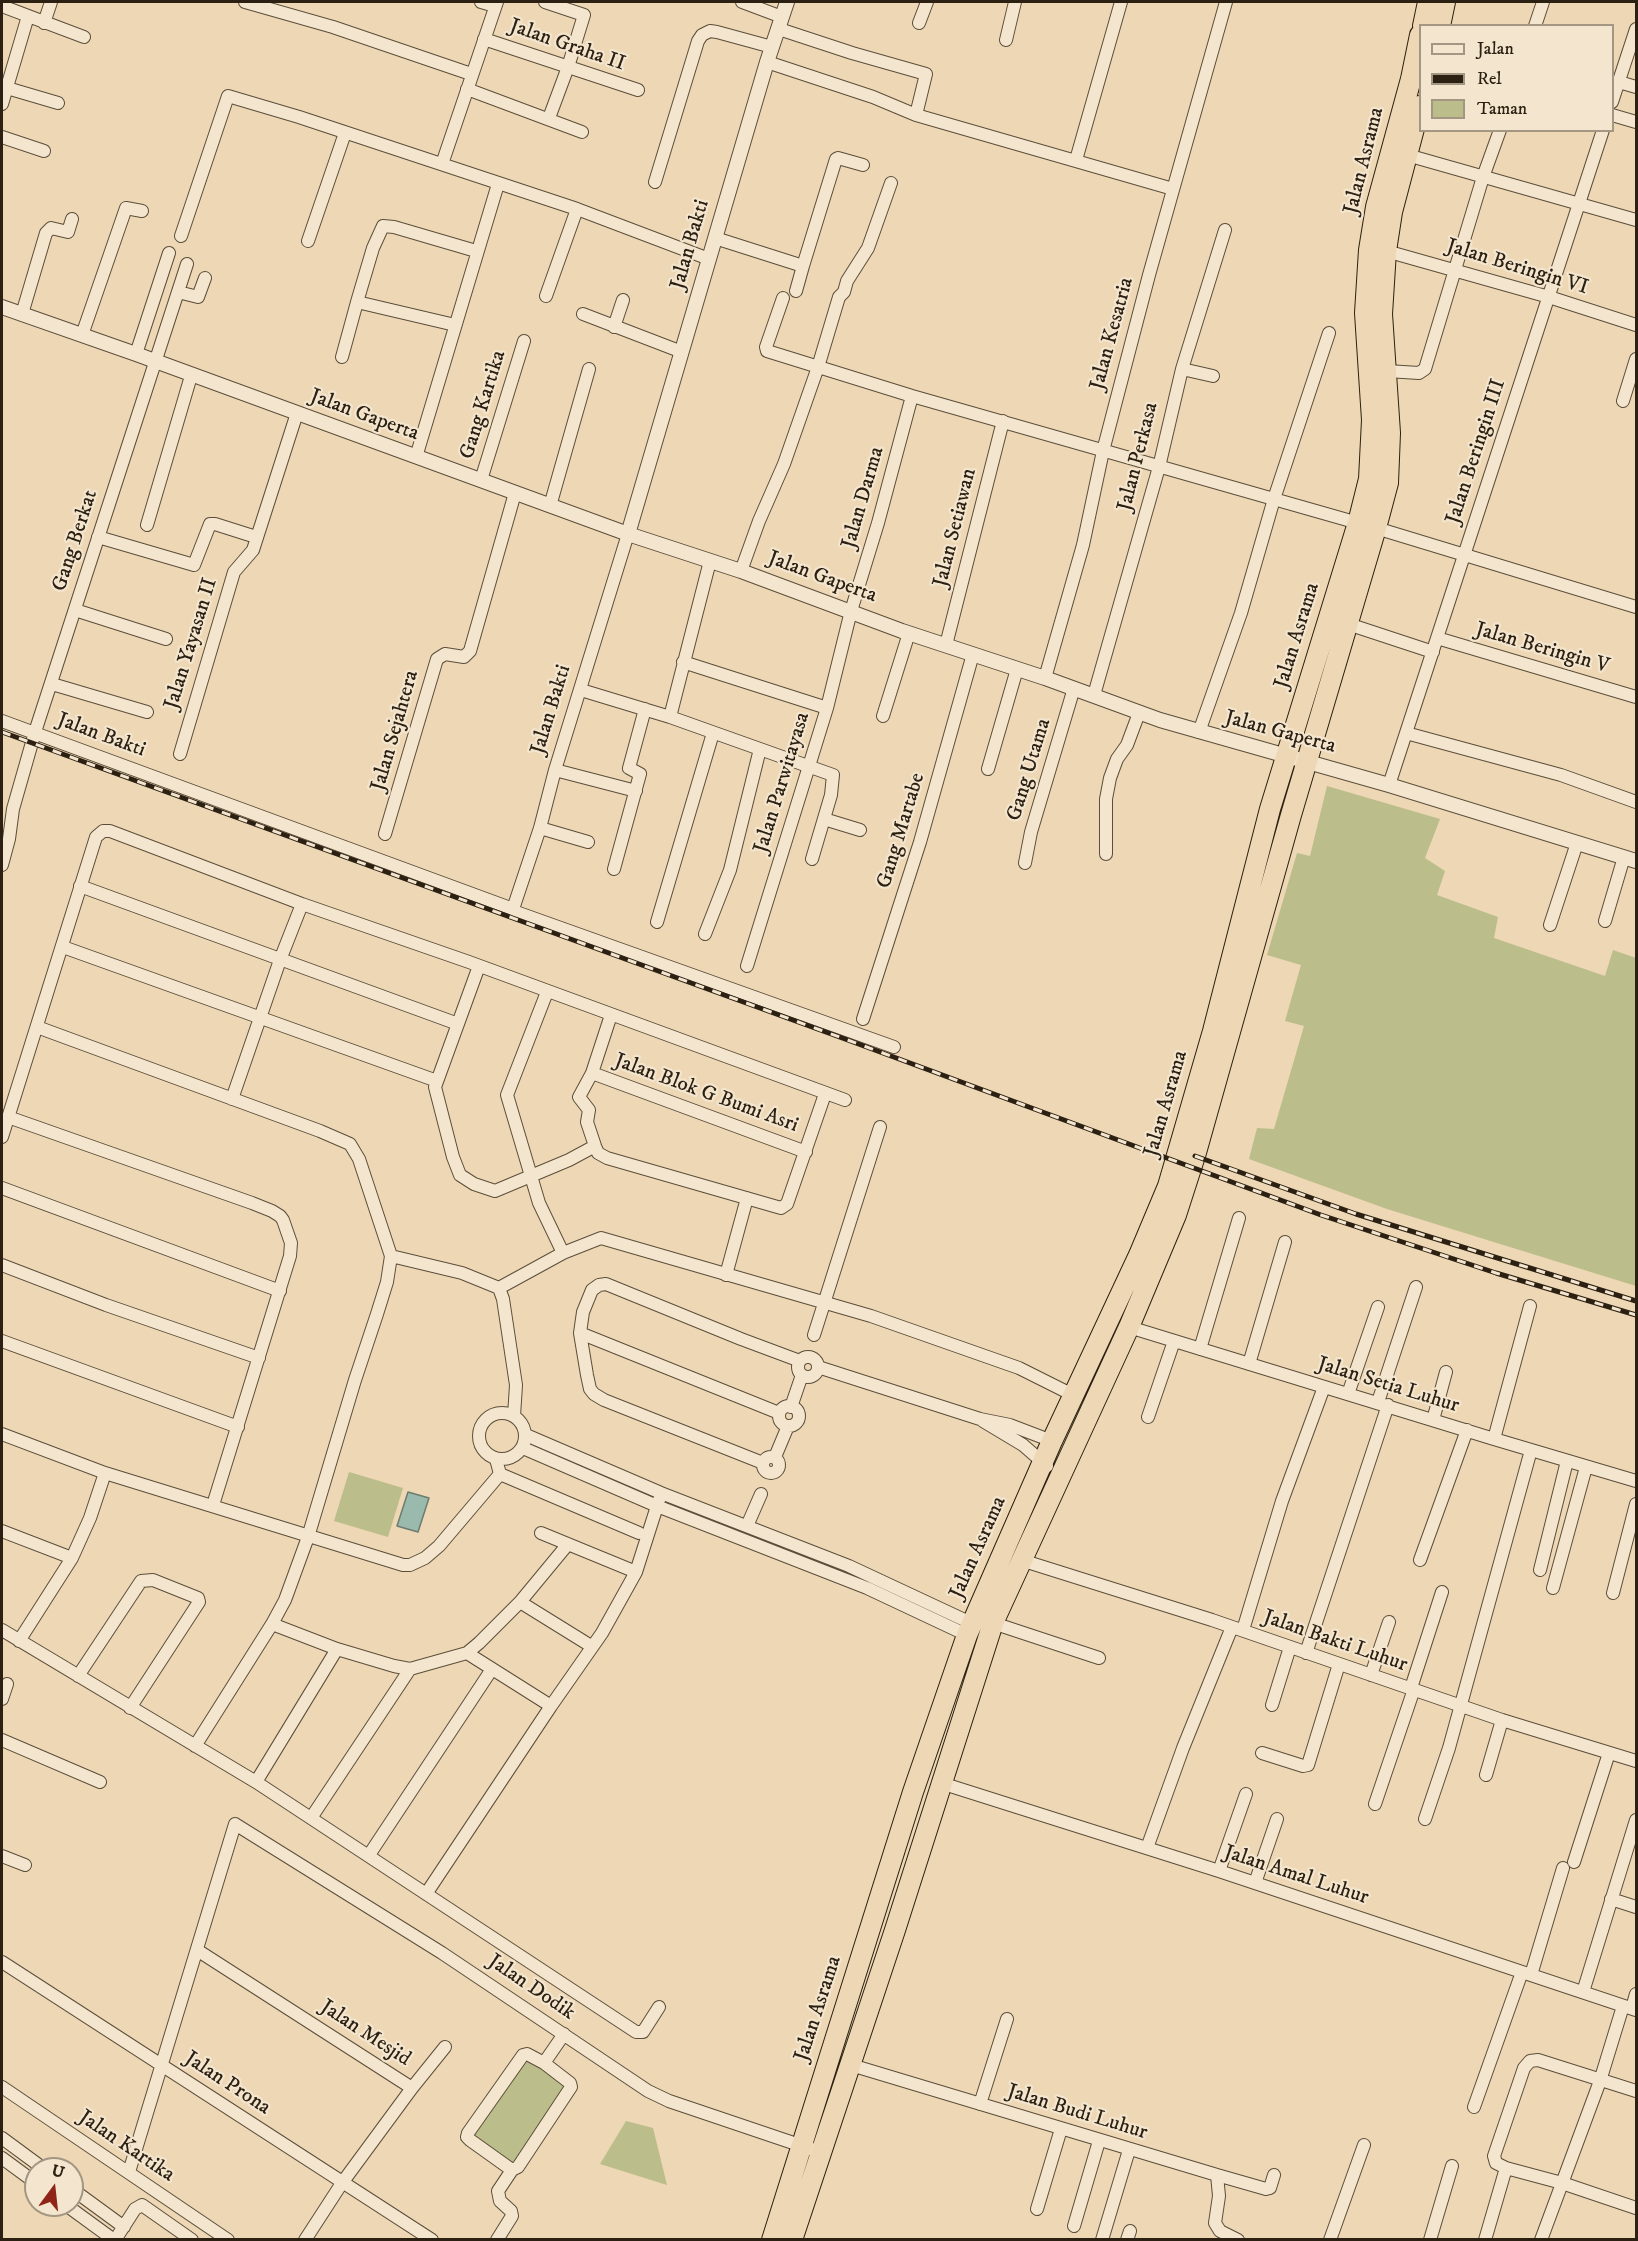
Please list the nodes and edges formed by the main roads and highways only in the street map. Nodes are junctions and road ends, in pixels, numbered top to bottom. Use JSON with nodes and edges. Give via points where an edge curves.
{"nodes":[{"id":1,"x":1428,"y":2,"type":"edge"},
{"id":2,"x":1445,"y":2,"type":"edge"},
{"id":3,"x":1423,"y":24,"type":"edge"},
{"id":4,"x":1440,"y":24,"type":"edge"},
{"id":5,"x":1419,"y":40,"type":"edge"},
{"id":6,"x":1419,"y":110,"type":"edge"},
{"id":7,"x":1367,"y":525,"type":"junction"},
{"id":8,"x":772,"y":2240,"type":"edge"},
{"id":9,"x":792,"y":2240,"type":"edge"}],
"edges":[{"from":1,"to":3,"type":"highway"},
{"from":2,"to":4,"type":"highway"},
{"from":5,"to":7,"type":"highway","name":"Jalan Asrama","via":[[1376,207],[1369,250],[1365,313],[1372,420]]},
{"from":6,"to":7,"type":"highway","name":"Jalan Asrama","via":[[1392,212],[1386,251],[1382,314],[1390,433],[1388,483]]},
{"from":7,"to":8,"type":"highway","name":"Jalan Asrama","via":[[1286,756],[1168,1186],[1139,1255],[1065,1391],[1052,1441],[969,1629],[912,1792]]},
{"from":7,"to":9,"type":"highway","name":"Jalan Asrama","via":[[1348,624],[1192,1168],[1129,1327],[993,1623]]}]}
